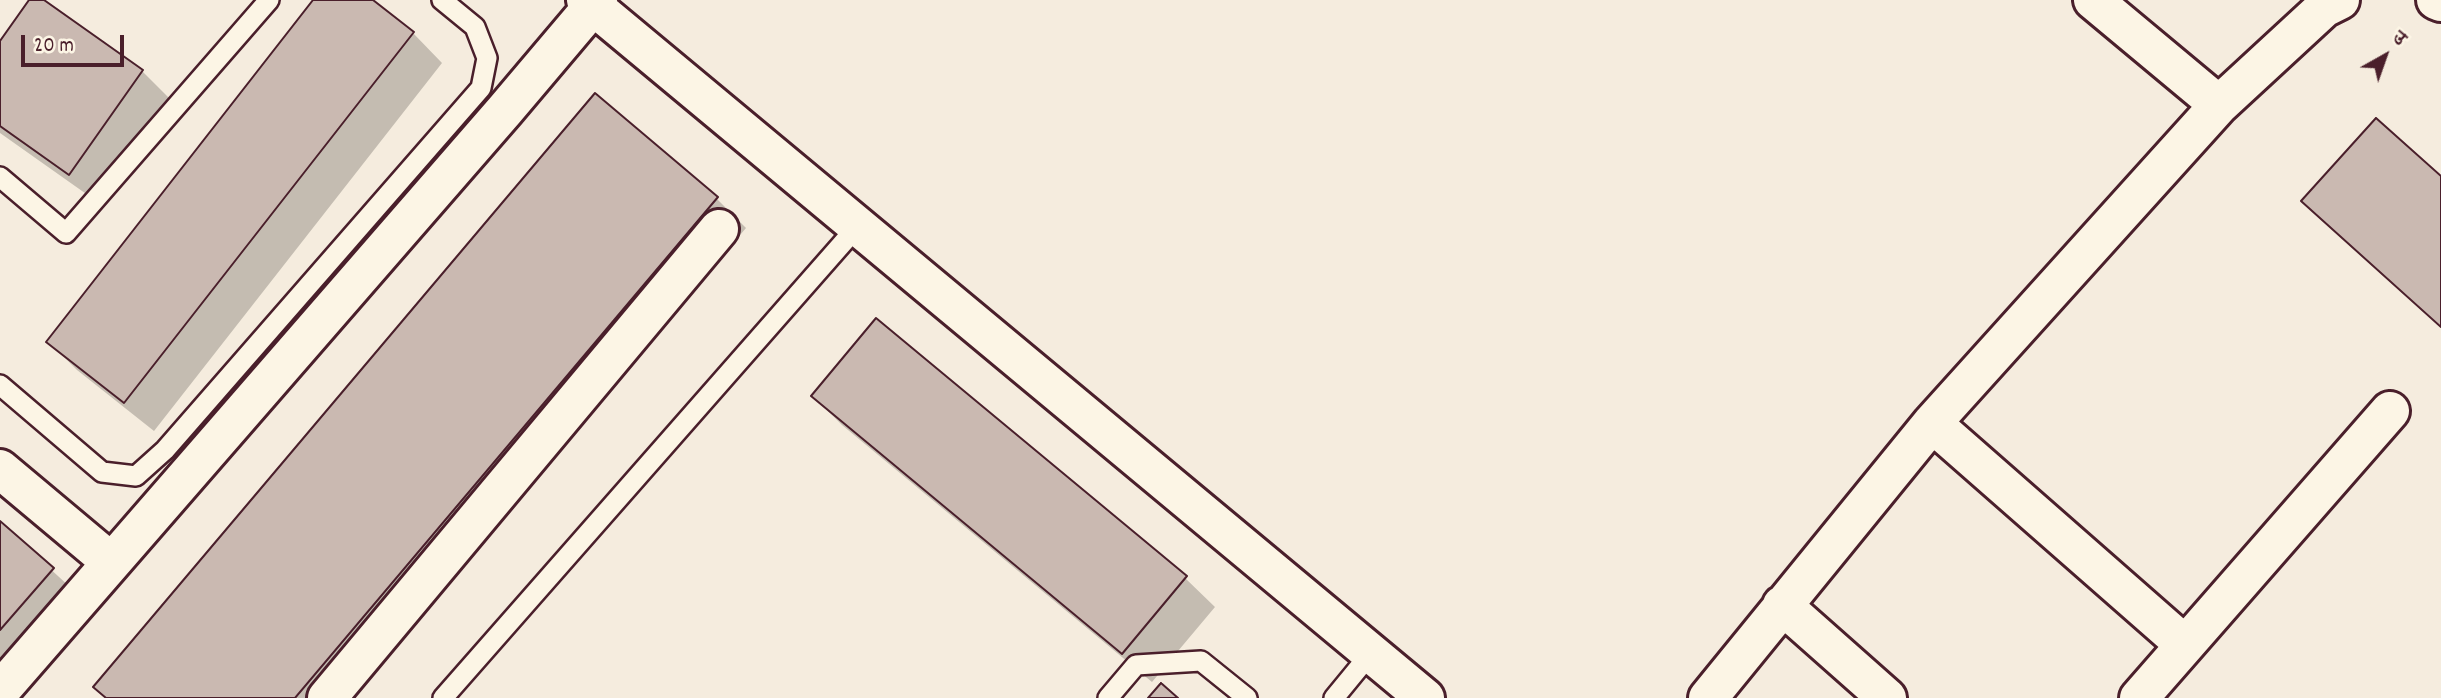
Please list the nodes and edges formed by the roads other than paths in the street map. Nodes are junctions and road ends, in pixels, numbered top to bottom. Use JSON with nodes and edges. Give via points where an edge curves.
{"nodes":[{"id":1,"x":269,"y":0,"type":"edge"},
{"id":2,"x":442,"y":0,"type":"edge"},
{"id":3,"x":2093,"y":0,"type":"edge"},
{"id":4,"x":2340,"y":0,"type":"edge"},
{"id":5,"x":2435,"y":0,"type":"edge"},
{"id":6,"x":592,"y":2,"type":"edge"},
{"id":7,"x":2441,"y":2,"type":"edge"},
{"id":8,"x":2219,"y":105,"type":"junction"},
{"id":9,"x":0,"y":177,"type":"edge"},
{"id":10,"x":856,"y":228,"type":"junction"},
{"id":11,"x":719,"y":229,"type":"dead end"},
{"id":12,"x":0,"y":385,"type":"edge"},
{"id":13,"x":2389,"y":411,"type":"dead end"},
{"id":14,"x":1932,"y":423,"type":"junction"},
{"id":15,"x":0,"y":469,"type":"edge"},
{"id":16,"x":111,"y":562,"type":"junction"},
{"id":17,"x":1782,"y":605,"type":"junction"},
{"id":18,"x":2185,"y":645,"type":"junction"},
{"id":19,"x":1371,"y":653,"type":"junction"},
{"id":20,"x":0,"y":691,"type":"edge"},
{"id":21,"x":327,"y":698,"type":"edge"},
{"id":22,"x":443,"y":698,"type":"edge"},
{"id":23,"x":1108,"y":698,"type":"edge"},
{"id":24,"x":1247,"y":698,"type":"edge"},
{"id":25,"x":1334,"y":698,"type":"edge"},
{"id":26,"x":1424,"y":698,"type":"edge"},
{"id":27,"x":1708,"y":698,"type":"edge"},
{"id":28,"x":1887,"y":698,"type":"edge"},
{"id":29,"x":2139,"y":698,"type":"edge"}],
"edges":[{"from":1,"to":9,"type":"lane","via":[[66,233]]},
{"from":2,"to":12,"type":"lane","via":[[475,27],[487,58],[481,88],[164,450],[136,476],[102,472]]},
{"from":3,"to":8,"type":"street"},
{"from":4,"to":8,"type":"street","via":[[2324,8]]},
{"from":5,"to":7,"type":"street"},
{"from":6,"to":10,"type":"street"},
{"from":6,"to":16,"type":"street","via":[[505,110]]},
{"from":8,"to":14,"type":"street"},
{"from":10,"to":19,"type":"street"},
{"from":10,"to":22,"type":"lane"},
{"from":11,"to":21,"type":"street"},
{"from":13,"to":18,"type":"street"},
{"from":14,"to":17,"type":"street"},
{"from":14,"to":18,"type":"street"},
{"from":15,"to":16,"type":"street"},
{"from":16,"to":20,"type":"street"},
{"from":17,"to":27,"type":"street"},
{"from":17,"to":28,"type":"street"},
{"from":18,"to":29,"type":"street"},
{"from":19,"to":25,"type":"lane"},
{"from":19,"to":26,"type":"street"},
{"from":23,"to":24,"type":"lane","via":[[1136,665],[1201,662]]}]}
